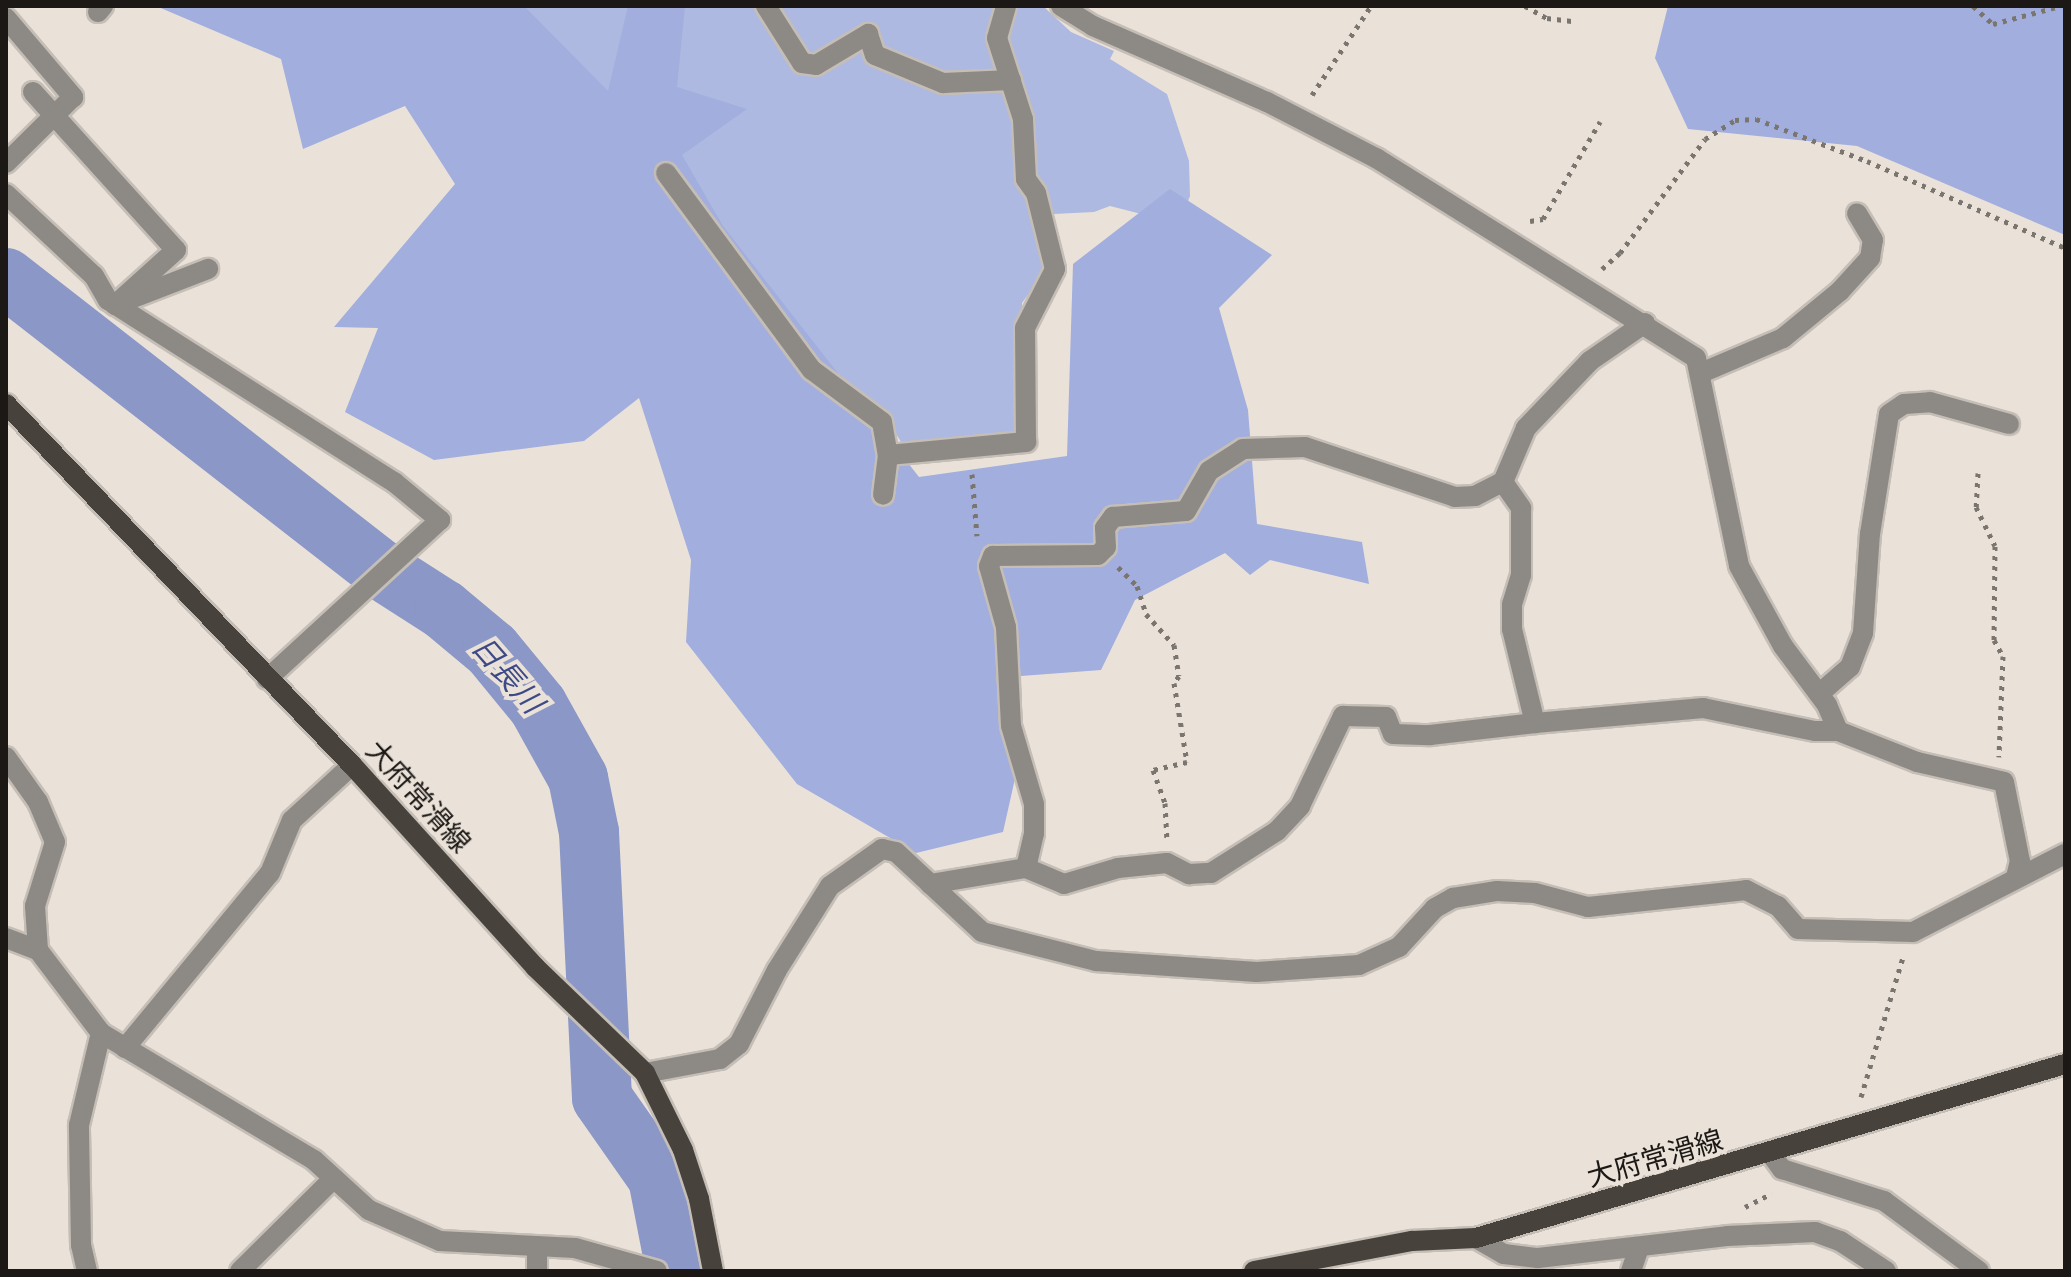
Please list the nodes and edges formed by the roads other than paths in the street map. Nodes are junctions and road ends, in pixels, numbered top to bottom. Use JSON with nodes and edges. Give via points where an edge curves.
{"nodes":[{"id":1,"x":766,"y":6,"type":"edge"},
{"id":2,"x":1006,"y":6,"type":"edge"},
{"id":3,"x":1061,"y":6,"type":"edge"},
{"id":4,"x":6,"y":18,"type":"edge"},
{"id":5,"x":1011,"y":80,"type":"junction"},
{"id":6,"x":33,"y":92,"type":"dead end"},
{"id":7,"x":56,"y":117,"type":"junction"},
{"id":8,"x":6,"y":163,"type":"edge"},
{"id":9,"x":666,"y":173,"type":"dead end"},
{"id":10,"x":6,"y":194,"type":"edge"},
{"id":11,"x":1857,"y":213,"type":"dead end"},
{"id":12,"x":208,"y":269,"type":"dead end"},
{"id":13,"x":115,"y":305,"type":"junction"},
{"id":14,"x":1645,"y":323,"type":"junction"},
{"id":15,"x":1701,"y":373,"type":"junction"},
{"id":16,"x":6,"y":404,"type":"edge"},
{"id":17,"x":2009,"y":424,"type":"dead end"},
{"id":18,"x":888,"y":455,"type":"junction"},
{"id":19,"x":1503,"y":482,"type":"junction"},
{"id":20,"x":883,"y":495,"type":"dead end"},
{"id":21,"x":267,"y":679,"type":"junction"},
{"id":22,"x":1819,"y":694,"type":"junction"},
{"id":23,"x":1535,"y":723,"type":"junction"},
{"id":24,"x":1838,"y":731,"type":"junction"},
{"id":25,"x":6,"y":757,"type":"edge"},
{"id":26,"x":352,"y":765,"type":"junction"},
{"id":27,"x":2065,"y":854,"type":"edge"},
{"id":28,"x":1026,"y":868,"type":"junction"},
{"id":29,"x":2016,"y":877,"type":"junction"},
{"id":30,"x":930,"y":884,"type":"junction"},
{"id":31,"x":6,"y":938,"type":"edge"},
{"id":32,"x":38,"y":950,"type":"junction"},
{"id":33,"x":101,"y":1033,"type":"junction"},
{"id":34,"x":125,"y":1048,"type":"junction"},
{"id":35,"x":2065,"y":1064,"type":"edge"},
{"id":36,"x":645,"y":1073,"type":"junction"},
{"id":37,"x":1771,"y":1154,"type":"junction"},
{"id":38,"x":334,"y":1178,"type":"junction"},
{"id":39,"x":1476,"y":1238,"type":"junction"},
{"id":40,"x":537,"y":1246,"type":"junction"},
{"id":41,"x":1639,"y":1248,"type":"junction"},
{"id":42,"x":87,"y":1271,"type":"edge"},
{"id":43,"x":240,"y":1271,"type":"edge"},
{"id":44,"x":537,"y":1271,"type":"edge"},
{"id":45,"x":657,"y":1271,"type":"edge"},
{"id":46,"x":713,"y":1271,"type":"edge"},
{"id":47,"x":1254,"y":1271,"type":"edge"},
{"id":48,"x":1631,"y":1271,"type":"edge"},
{"id":49,"x":1886,"y":1271,"type":"edge"},
{"id":50,"x":1979,"y":1271,"type":"edge"}],
"edges":[{"from":1,"to":5,"type":"street","via":[[802,63],[816,65],[868,34],[875,55],[943,83]]},
{"from":2,"to":5,"type":"street","via":[[997,38]]},
{"from":3,"to":14,"type":"street","via":[[1093,26],[1376,158]]},
{"from":4,"to":7,"type":"street","via":[[73,97]]},
{"from":5,"to":18,"type":"street","via":[[1023,119],[1026,179],[1036,193],[1055,269],[1025,328],[1026,442]]},
{"from":6,"to":7,"type":"street"},
{"from":7,"to":8,"type":"street"},
{"from":7,"to":13,"type":"street","via":[[176,250]]},
{"from":9,"to":18,"type":"street","via":[[812,370],[882,422]]},
{"from":10,"to":13,"type":"street","via":[[94,276]]},
{"from":11,"to":15,"type":"street","via":[[1873,240],[1870,258],[1840,291],[1783,338]]},
{"from":12,"to":13,"type":"street"},
{"from":13,"to":21,"type":"street","via":[[394,482],[440,520]]},
{"from":14,"to":15,"type":"street","via":[[1696,358]]},
{"from":14,"to":19,"type":"street","via":[[1608,354],[1590,361],[1526,428]]},
{"from":15,"to":22,"type":"street","via":[[1739,566],[1783,646]]},
{"from":16,"to":21,"type":"main road","name":"大府常滑線"},
{"from":17,"to":22,"type":"street","via":[[1930,402],[1904,404],[1889,414],[1870,534],[1863,633],[1850,667]]},
{"from":18,"to":20,"type":"street"},
{"from":19,"to":23,"type":"street","via":[[1521,508],[1521,575],[1512,604],[1512,629]]},
{"from":19,"to":28,"type":"street","via":[[1475,496],[1455,497],[1305,447],[1243,449],[1209,471],[1186,511],[1113,517],[1105,528],[1102,551],[1005,552],[992,560],[1006,627],[1011,726],[1034,804]]},
{"from":21,"to":26,"type":"main road","name":"大府常滑線"},
{"from":22,"to":24,"type":"street"},
{"from":23,"to":24,"type":"street","via":[[1703,708]]},
{"from":23,"to":28,"type":"street","via":[[1418,735],[1393,734],[1386,717],[1343,716],[1300,806],[1277,831],[1211,873],[1189,874],[1167,863],[1118,868],[1064,884]]},
{"from":24,"to":29,"type":"street","via":[[1917,762],[2004,782],[2020,861]]},
{"from":25,"to":32,"type":"street","via":[[38,802],[55,842],[35,906]]},
{"from":26,"to":34,"type":"street","via":[[292,820],[270,873]]},
{"from":26,"to":36,"type":"main road","name":"大府常滑線","via":[[535,967]]},
{"from":27,"to":29,"type":"street"},
{"from":28,"to":30,"type":"street"},
{"from":29,"to":30,"type":"street","via":[[1913,932],[1798,929],[1778,906],[1746,890],[1588,907],[1535,893],[1497,891],[1453,898],[1435,908],[1399,947],[1359,965],[1257,972],[1096,961],[982,932]]},
{"from":30,"to":36,"type":"street","via":[[896,852],[882,849],[858,863],[830,886],[777,970],[739,1044],[720,1059]]},
{"from":31,"to":32,"type":"street"},
{"from":32,"to":33,"type":"street"},
{"from":33,"to":34,"type":"street"},
{"from":33,"to":42,"type":"street","via":[[79,1125],[81,1245]]},
{"from":34,"to":38,"type":"street","via":[[262,1126]]},
{"from":35,"to":37,"type":"main road","name":"大府常滑線"},
{"from":36,"to":46,"type":"main road","name":"大府常滑線","via":[[687,1162]]},
{"from":37,"to":39,"type":"main road","name":"大府常滑線"},
{"from":37,"to":50,"type":"street","via":[[1782,1169],[1884,1201]]},
{"from":38,"to":40,"type":"street","via":[[369,1210],[440,1241]]},
{"from":38,"to":43,"type":"street"},
{"from":39,"to":41,"type":"street","via":[[1504,1254],[1538,1258]]},
{"from":39,"to":47,"type":"main road","name":"大府常滑線","via":[[1412,1241]]},
{"from":40,"to":44,"type":"street"},
{"from":40,"to":45,"type":"street","via":[[575,1248]]},
{"from":41,"to":48,"type":"street"},
{"from":41,"to":49,"type":"street","via":[[1815,1232],[1840,1241]]}]}
